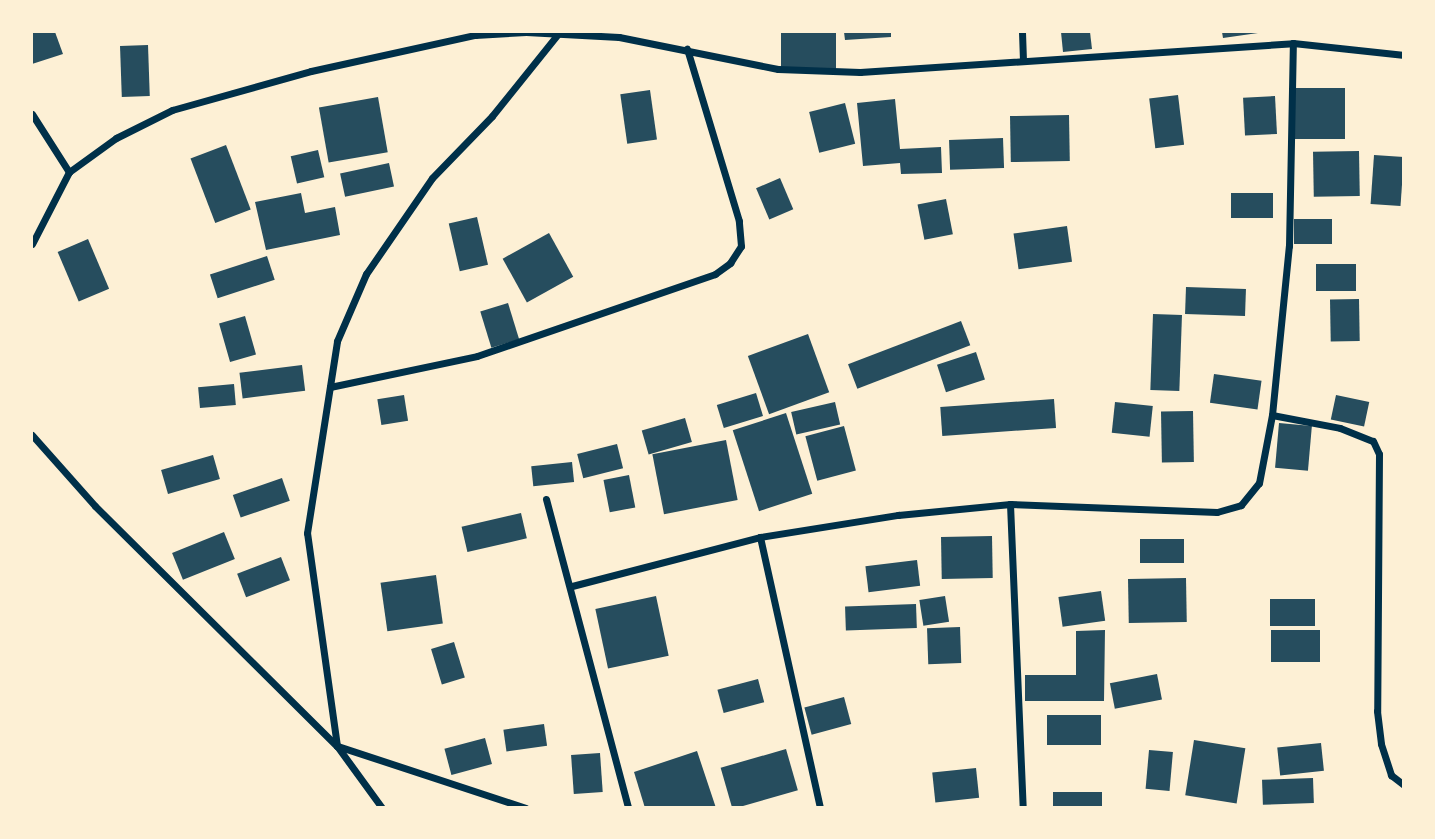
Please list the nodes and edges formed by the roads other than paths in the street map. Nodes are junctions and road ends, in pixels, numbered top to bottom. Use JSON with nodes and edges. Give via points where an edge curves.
{"nodes":[{"id":1,"x":1022,"y":32,"type":"edge"},
{"id":2,"x":559,"y":33,"type":"edge"},
{"id":3,"x":1293,"y":43,"type":"junction"},
{"id":4,"x":687,"y":49,"type":"junction"},
{"id":5,"x":1404,"y":55,"type":"edge"},
{"id":6,"x":1023,"y":60,"type":"junction"},
{"id":7,"x":32,"y":114,"type":"edge"},
{"id":8,"x":69,"y":172,"type":"junction"},
{"id":9,"x":32,"y":244,"type":"edge"},
{"id":10,"x":330,"y":387,"type":"junction"},
{"id":11,"x":1272,"y":415,"type":"junction"},
{"id":12,"x":32,"y":435,"type":"edge"},
{"id":13,"x":546,"y":499,"type":"dead end"},
{"id":14,"x":1010,"y":504,"type":"junction"},
{"id":15,"x":760,"y":537,"type":"junction"},
{"id":16,"x":572,"y":586,"type":"junction"},
{"id":17,"x":337,"y":746,"type":"junction"},
{"id":18,"x":1404,"y":785,"type":"edge"},
{"id":19,"x":382,"y":807,"type":"edge"},
{"id":20,"x":526,"y":807,"type":"edge"},
{"id":21,"x":628,"y":807,"type":"edge"},
{"id":22,"x":820,"y":807,"type":"edge"},
{"id":23,"x":1023,"y":807,"type":"edge"}],
"edges":[{"from":1,"to":6,"type":"street"},
{"from":2,"to":4,"type":"street","via":[[620,37]]},
{"from":2,"to":8,"type":"street","via":[[475,35],[311,71],[172,110],[116,138]]},
{"from":2,"to":10,"type":"street","via":[[492,116],[432,178],[390,236],[345,319]]},
{"from":3,"to":5,"type":"street"},
{"from":3,"to":6,"type":"street"},
{"from":3,"to":11,"type":"street","via":[[1289,246]]},
{"from":4,"to":6,"type":"street","via":[[778,69],[860,72]]},
{"from":4,"to":10,"type":"street","via":[[739,221],[741,246],[730,263],[715,274],[477,356]]},
{"from":7,"to":8,"type":"street"},
{"from":8,"to":9,"type":"street"},
{"from":10,"to":17,"type":"street","via":[[307,533]]},
{"from":11,"to":14,"type":"street","via":[[1259,483],[1241,505],[1217,512]]},
{"from":11,"to":18,"type":"street","via":[[1359,433],[1377,447],[1377,711],[1391,775]]},
{"from":12,"to":17,"type":"street","via":[[95,506]]},
{"from":13,"to":16,"type":"street"},
{"from":14,"to":15,"type":"street","via":[[834,523]]},
{"from":14,"to":23,"type":"street"},
{"from":15,"to":16,"type":"street"},
{"from":15,"to":22,"type":"street"},
{"from":16,"to":21,"type":"street"},
{"from":17,"to":19,"type":"street"},
{"from":17,"to":20,"type":"street"}]}
